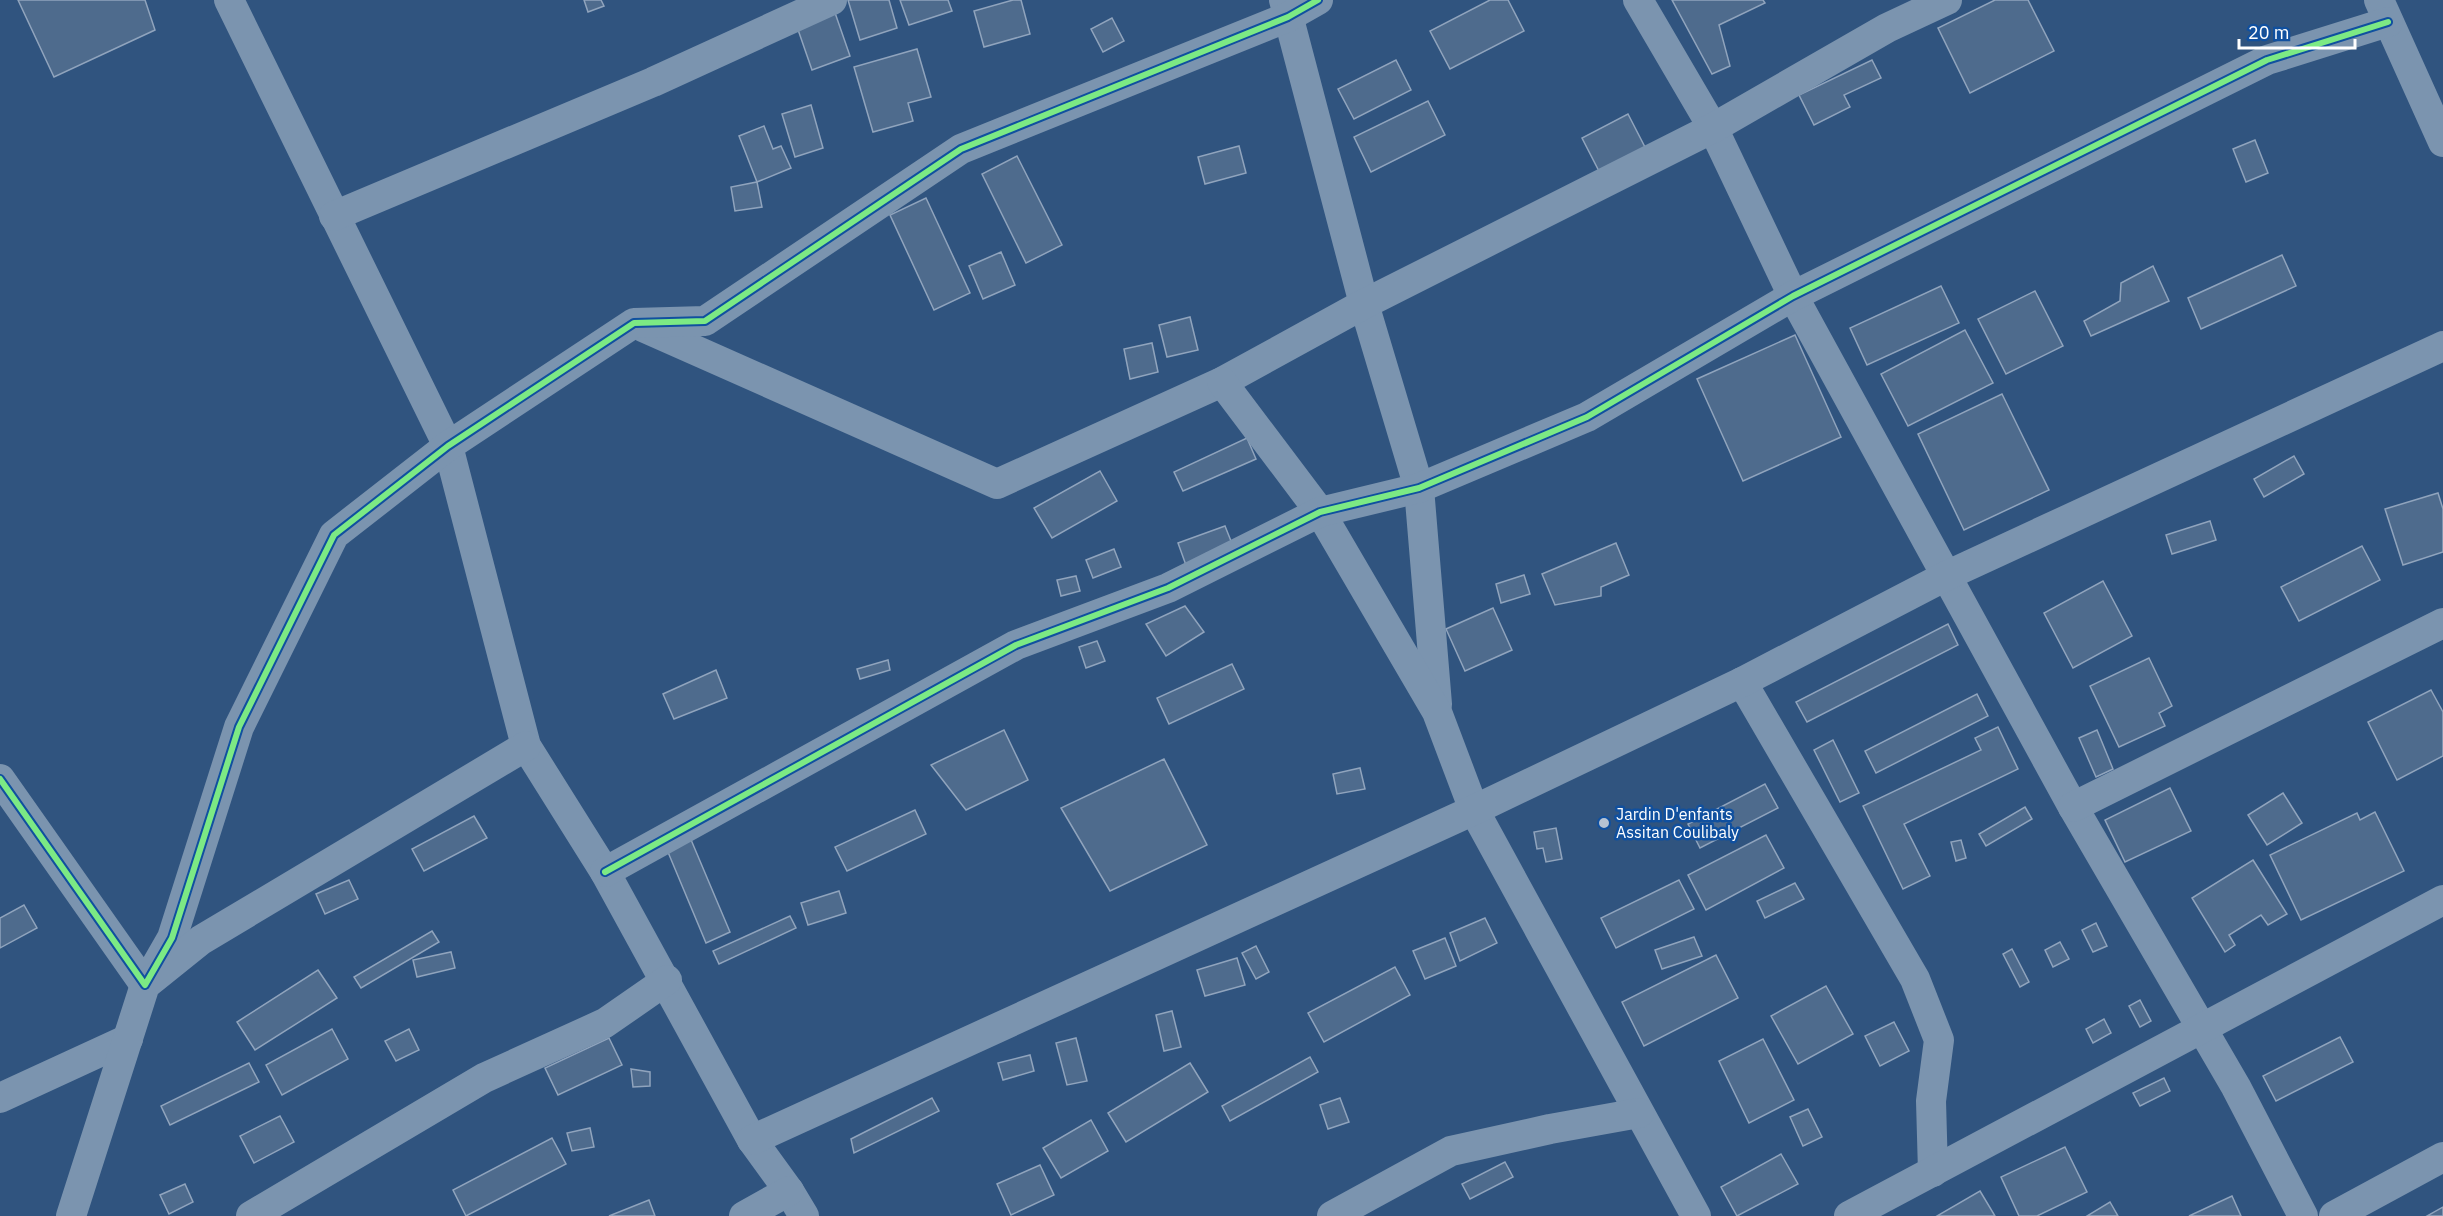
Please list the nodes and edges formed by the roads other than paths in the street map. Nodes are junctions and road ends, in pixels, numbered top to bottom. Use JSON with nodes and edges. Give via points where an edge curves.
{"nodes":[{"id":1,"x":229,"y":0,"type":"edge"},
{"id":2,"x":832,"y":0,"type":"edge"},
{"id":3,"x":1318,"y":0,"type":"edge"},
{"id":4,"x":1638,"y":0,"type":"edge"},
{"id":5,"x":1947,"y":0,"type":"edge"},
{"id":6,"x":1286,"y":8,"type":"edge"},
{"id":7,"x":2383,"y":11,"type":"edge"},
{"id":8,"x":1713,"y":128,"type":"junction"},
{"id":9,"x":2443,"y":142,"type":"edge"},
{"id":10,"x":334,"y":216,"type":"junction"},
{"id":11,"x":1793,"y":296,"type":"junction"},
{"id":12,"x":1364,"y":304,"type":"junction"},
{"id":13,"x":634,"y":323,"type":"junction"},
{"id":14,"x":2443,"y":346,"type":"edge"},
{"id":15,"x":1222,"y":382,"type":"junction"},
{"id":16,"x":448,"y":446,"type":"junction"},
{"id":17,"x":1419,"y":488,"type":"junction"},
{"id":18,"x":1320,"y":512,"type":"junction"},
{"id":19,"x":1948,"y":575,"type":"junction"},
{"id":20,"x":2443,"y":623,"type":"edge"},
{"id":21,"x":1742,"y":682,"type":"junction"},
{"id":22,"x":1437,"y":712,"type":"junction"},
{"id":23,"x":526,"y":746,"type":"junction"},
{"id":24,"x":0,"y":779,"type":"edge"},
{"id":25,"x":2073,"y":807,"type":"junction"},
{"id":26,"x":1474,"y":810,"type":"junction"},
{"id":27,"x":605,"y":872,"type":"junction"},
{"id":28,"x":2443,"y":900,"type":"edge"},
{"id":29,"x":667,"y":980,"type":"junction"},
{"id":30,"x":145,"y":985,"type":"junction"},
{"id":31,"x":2202,"y":1030,"type":"junction"},
{"id":32,"x":128,"y":1039,"type":"junction"},
{"id":33,"x":0,"y":1098,"type":"edge"},
{"id":34,"x":1639,"y":1113,"type":"junction"},
{"id":35,"x":752,"y":1140,"type":"junction"},
{"id":36,"x":2443,"y":1157,"type":"edge"},
{"id":37,"x":1933,"y":1172,"type":"junction"},
{"id":38,"x":797,"y":1203,"type":"edge"},
{"id":39,"x":71,"y":1216,"type":"edge"},
{"id":40,"x":252,"y":1216,"type":"edge"},
{"id":41,"x":744,"y":1216,"type":"edge"},
{"id":42,"x":1332,"y":1216,"type":"edge"},
{"id":43,"x":1696,"y":1216,"type":"edge"},
{"id":44,"x":1849,"y":1216,"type":"edge"},
{"id":45,"x":2303,"y":1216,"type":"edge"},
{"id":46,"x":2334,"y":1216,"type":"edge"}],
"edges":[{"from":1,"to":10,"type":"street"},
{"from":2,"to":10,"type":"street","via":[[653,82]]},
{"from":3,"to":6,"type":"street"},
{"from":4,"to":8,"type":"street"},
{"from":5,"to":8,"type":"street","via":[[1887,28]]},
{"from":6,"to":12,"type":"street"},
{"from":6,"to":13,"type":"street","via":[[961,149],[705,321]]},
{"from":7,"to":9,"type":"street"},
{"from":7,"to":11,"type":"street","via":[[2267,60]]},
{"from":8,"to":11,"type":"street"},
{"from":8,"to":12,"type":"street"},
{"from":10,"to":16,"type":"street"},
{"from":11,"to":17,"type":"street","via":[[1587,417]]},
{"from":11,"to":19,"type":"street"},
{"from":12,"to":15,"type":"street"},
{"from":12,"to":17,"type":"street"},
{"from":13,"to":15,"type":"street","via":[[997,484]]},
{"from":13,"to":16,"type":"street"},
{"from":14,"to":19,"type":"street"},
{"from":15,"to":18,"type":"street"},
{"from":16,"to":23,"type":"street"},
{"from":16,"to":30,"type":"street","via":[[334,535],[239,727],[172,938]]},
{"from":17,"to":18,"type":"street"},
{"from":17,"to":22,"type":"street"},
{"from":18,"to":22,"type":"street"},
{"from":18,"to":27,"type":"street","via":[[1168,588],[1016,645]]},
{"from":19,"to":21,"type":"street"},
{"from":19,"to":25,"type":"street"},
{"from":20,"to":25,"type":"street"},
{"from":21,"to":26,"type":"street"},
{"from":21,"to":37,"type":"street","via":[[1915,979],[1939,1040],[1931,1101]]},
{"from":22,"to":26,"type":"street"},
{"from":23,"to":27,"type":"street"},
{"from":23,"to":30,"type":"street","via":[[201,940]]},
{"from":24,"to":30,"type":"street"},
{"from":25,"to":31,"type":"street"},
{"from":26,"to":34,"type":"street"},
{"from":26,"to":35,"type":"street"},
{"from":27,"to":29,"type":"street"},
{"from":28,"to":31,"type":"street"},
{"from":29,"to":35,"type":"street"},
{"from":29,"to":40,"type":"street","via":[[605,1023],[484,1077]]},
{"from":30,"to":32,"type":"street"},
{"from":31,"to":37,"type":"street"},
{"from":31,"to":45,"type":"street"},
{"from":32,"to":33,"type":"street"},
{"from":32,"to":39,"type":"street"},
{"from":34,"to":42,"type":"street","via":[[1451,1151]]},
{"from":34,"to":43,"type":"street"},
{"from":35,"to":38,"type":"street"},
{"from":36,"to":46,"type":"street"},
{"from":37,"to":44,"type":"street"},
{"from":38,"to":41,"type":"street"}]}
